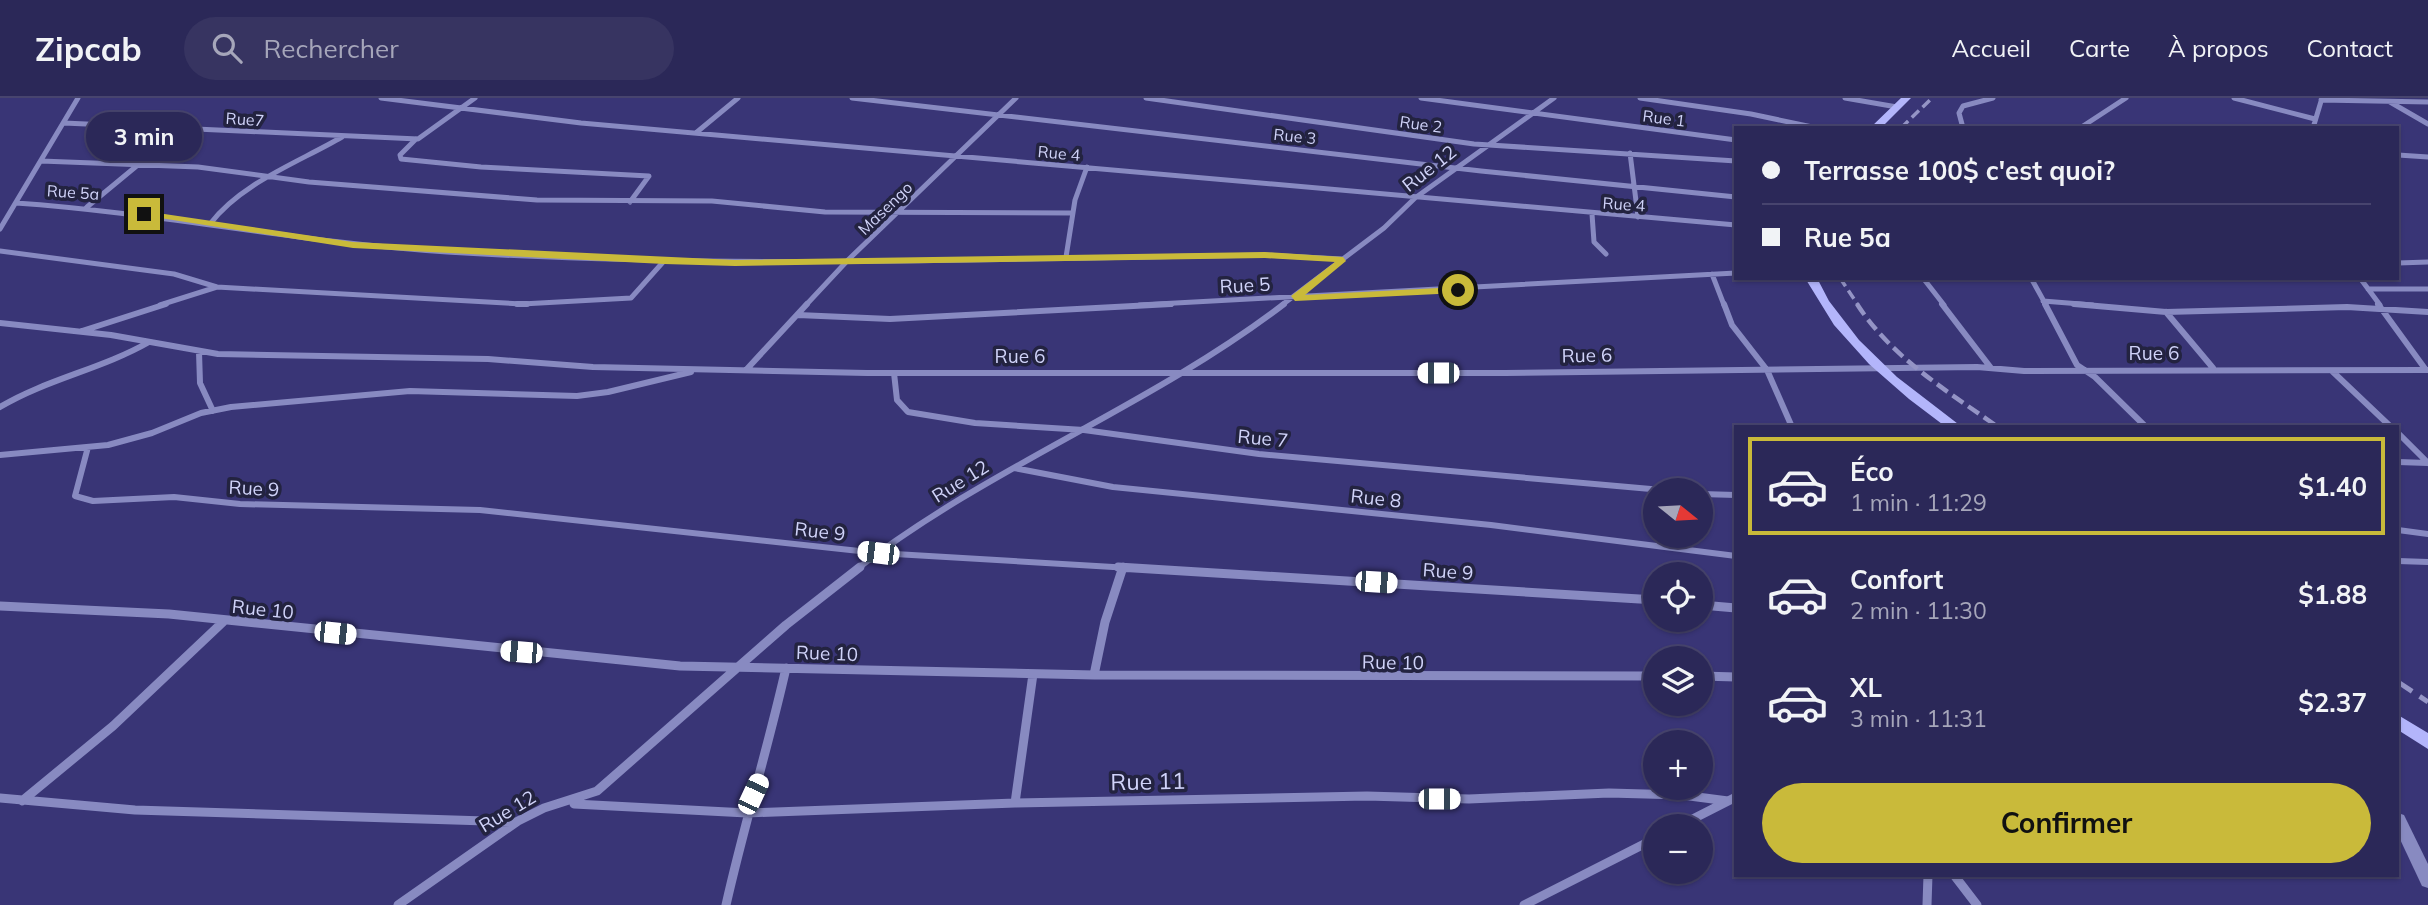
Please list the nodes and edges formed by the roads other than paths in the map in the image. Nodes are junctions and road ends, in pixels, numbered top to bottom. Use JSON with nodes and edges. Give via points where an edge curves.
{"nodes":[{"id":1,"x":78,"y":98,"type":"edge"},
{"id":2,"x":381,"y":98,"type":"edge"},
{"id":3,"x":475,"y":98,"type":"edge"},
{"id":4,"x":738,"y":98,"type":"edge"},
{"id":5,"x":852,"y":98,"type":"edge"},
{"id":6,"x":1016,"y":98,"type":"edge"},
{"id":7,"x":1146,"y":98,"type":"edge"},
{"id":8,"x":1421,"y":98,"type":"edge"},
{"id":9,"x":1553,"y":98,"type":"edge"},
{"id":10,"x":1640,"y":98,"type":"edge"},
{"id":11,"x":1845,"y":98,"type":"edge"},
{"id":12,"x":1906,"y":98,"type":"edge"},
{"id":13,"x":1993,"y":98,"type":"edge"},
{"id":14,"x":2126,"y":98,"type":"edge"},
{"id":15,"x":2234,"y":98,"type":"edge"},
{"id":16,"x":2322,"y":99,"type":"edge"},
{"id":17,"x":2389,"y":102,"type":"junction"},
{"id":18,"x":2428,"y":102,"type":"edge"},
{"id":19,"x":461,"y":107,"type":"junction"},
{"id":20,"x":1897,"y":107,"type":"junction"},
{"id":21,"x":1532,"y":113,"type":"junction"},
{"id":22,"x":999,"y":115,"type":"junction"},
{"id":23,"x":2315,"y":119,"type":"junction"},
{"id":24,"x":64,"y":123,"type":"junction"},
{"id":25,"x":2428,"y":124,"type":"edge"},
{"id":26,"x":1808,"y":126,"type":"edge"},
{"id":27,"x":1877,"y":126,"type":"edge"},
{"id":28,"x":1962,"y":126,"type":"edge"},
{"id":29,"x":2083,"y":126,"type":"edge"},
{"id":30,"x":2313,"y":126,"type":"edge"},
{"id":31,"x":697,"y":132,"type":"junction"},
{"id":32,"x":342,"y":137,"type":"junction"},
{"id":33,"x":416,"y":139,"type":"junction"},
{"id":34,"x":1734,"y":140,"type":"edge"},
{"id":35,"x":1489,"y":144,"type":"junction"},
{"id":36,"x":1630,"y":153,"type":"junction"},
{"id":37,"x":2399,"y":155,"type":"edge"},
{"id":38,"x":956,"y":156,"type":"junction"},
{"id":39,"x":2428,"y":157,"type":"edge"},
{"id":40,"x":41,"y":161,"type":"junction"},
{"id":41,"x":1734,"y":161,"type":"edge"},
{"id":42,"x":139,"y":164,"type":"junction"},
{"id":43,"x":1087,"y":167,"type":"junction"},
{"id":44,"x":1457,"y":169,"type":"junction"},
{"id":45,"x":271,"y":178,"type":"junction"},
{"id":46,"x":1635,"y":187,"type":"junction"},
{"id":47,"x":1417,"y":197,"type":"junction"},
{"id":48,"x":1734,"y":197,"type":"edge"},
{"id":49,"x":630,"y":202,"type":"junction"},
{"id":50,"x":16,"y":203,"type":"junction"},
{"id":51,"x":87,"y":207,"type":"junction"},
{"id":52,"x":898,"y":212,"type":"junction"},
{"id":53,"x":1072,"y":213,"type":"junction"},
{"id":54,"x":1591,"y":214,"type":"junction"},
{"id":55,"x":1638,"y":217,"type":"junction"},
{"id":56,"x":210,"y":223,"type":"junction"},
{"id":57,"x":1734,"y":225,"type":"edge"},
{"id":58,"x":0,"y":229,"type":"edge"},
{"id":59,"x":0,"y":251,"type":"edge"},
{"id":60,"x":1606,"y":254,"type":"dead end"},
{"id":61,"x":1066,"y":257,"type":"junction"},
{"id":62,"x":848,"y":260,"type":"junction"},
{"id":63,"x":1343,"y":260,"type":"junction"},
{"id":64,"x":664,"y":261,"type":"junction"},
{"id":65,"x":2428,"y":262,"type":"edge"},
{"id":66,"x":2399,"y":263,"type":"edge"},
{"id":67,"x":1734,"y":273,"type":"edge"},
{"id":68,"x":1712,"y":274,"type":"junction"},
{"id":69,"x":1812,"y":280,"type":"edge"},
{"id":70,"x":1925,"y":280,"type":"edge"},
{"id":71,"x":2032,"y":280,"type":"edge"},
{"id":72,"x":2361,"y":280,"type":"edge"},
{"id":73,"x":218,"y":287,"type":"junction"},
{"id":74,"x":2368,"y":289,"type":"junction"},
{"id":75,"x":2428,"y":289,"type":"edge"},
{"id":76,"x":1295,"y":298,"type":"junction"},
{"id":77,"x":2043,"y":301,"type":"junction"},
{"id":78,"x":2379,"y":308,"type":"junction"},
{"id":79,"x":2166,"y":312,"type":"junction"},
{"id":80,"x":2428,"y":312,"type":"edge"},
{"id":81,"x":798,"y":315,"type":"junction"},
{"id":82,"x":0,"y":323,"type":"edge"},
{"id":83,"x":79,"y":332,"type":"junction"},
{"id":84,"x":149,"y":342,"type":"junction"},
{"id":85,"x":199,"y":352,"type":"junction"},
{"id":86,"x":1879,"y":368,"type":"junction"},
{"id":87,"x":1991,"y":368,"type":"junction"},
{"id":88,"x":2214,"y":369,"type":"junction"},
{"id":89,"x":699,"y":370,"type":"junction"},
{"id":90,"x":746,"y":370,"type":"junction"},
{"id":91,"x":1767,"y":370,"type":"junction"},
{"id":92,"x":2085,"y":370,"type":"junction"},
{"id":93,"x":2427,"y":370,"type":"edge"},
{"id":94,"x":2332,"y":371,"type":"junction"},
{"id":95,"x":1185,"y":372,"type":"junction"},
{"id":96,"x":894,"y":373,"type":"junction"},
{"id":97,"x":0,"y":407,"type":"edge"},
{"id":98,"x":213,"y":411,"type":"junction"},
{"id":99,"x":1791,"y":425,"type":"edge"},
{"id":100,"x":1952,"y":425,"type":"edge"},
{"id":101,"x":2144,"y":425,"type":"edge"},
{"id":102,"x":2389,"y":425,"type":"edge"},
{"id":103,"x":1084,"y":430,"type":"junction"},
{"id":104,"x":2399,"y":434,"type":"edge"},
{"id":105,"x":88,"y":447,"type":"junction"},
{"id":106,"x":0,"y":455,"type":"edge"},
{"id":107,"x":2399,"y":462,"type":"edge"},
{"id":108,"x":2428,"y":463,"type":"edge"},
{"id":109,"x":1013,"y":468,"type":"junction"},
{"id":110,"x":1643,"y":488,"type":"edge"},
{"id":111,"x":1713,"y":494,"type":"edge"},
{"id":112,"x":1734,"y":495,"type":"edge"},
{"id":113,"x":2399,"y":530,"type":"edge"},
{"id":114,"x":2428,"y":534,"type":"edge"},
{"id":115,"x":878,"y":553,"type":"junction"},
{"id":116,"x":1734,"y":556,"type":"edge"},
{"id":117,"x":2399,"y":561,"type":"edge"},
{"id":118,"x":2428,"y":562,"type":"edge"},
{"id":119,"x":1123,"y":566,"type":"junction"},
{"id":120,"x":1643,"y":599,"type":"edge"},
{"id":121,"x":0,"y":606,"type":"edge"},
{"id":122,"x":1713,"y":606,"type":"edge"},
{"id":123,"x":1734,"y":608,"type":"edge"},
{"id":124,"x":225,"y":621,"type":"junction"},
{"id":125,"x":738,"y":666,"type":"junction"},
{"id":126,"x":786,"y":668,"type":"junction"},
{"id":127,"x":1033,"y":674,"type":"junction"},
{"id":128,"x":1094,"y":676,"type":"junction"},
{"id":129,"x":1643,"y":676,"type":"edge"},
{"id":130,"x":1713,"y":676,"type":"edge"},
{"id":131,"x":1734,"y":677,"type":"edge"},
{"id":132,"x":2399,"y":723,"type":"edge"},
{"id":133,"x":2428,"y":742,"type":"edge"},
{"id":134,"x":0,"y":798,"type":"edge"},
{"id":135,"x":1732,"y":799,"type":"edge"},
{"id":136,"x":22,"y":801,"type":"junction"},
{"id":137,"x":1015,"y":803,"type":"junction"},
{"id":138,"x":570,"y":804,"type":"junction"},
{"id":139,"x":747,"y":813,"type":"junction"},
{"id":140,"x":1703,"y":814,"type":"edge"},
{"id":141,"x":516,"y":822,"type":"junction"},
{"id":142,"x":2399,"y":822,"type":"edge"},
{"id":143,"x":1643,"y":845,"type":"edge"},
{"id":144,"x":1928,"y":877,"type":"edge"},
{"id":145,"x":1956,"y":877,"type":"edge"},
{"id":146,"x":2428,"y":881,"type":"edge"},
{"id":147,"x":398,"y":905,"type":"edge"},
{"id":148,"x":726,"y":905,"type":"edge"},
{"id":149,"x":1524,"y":905,"type":"edge"},
{"id":150,"x":1927,"y":905,"type":"edge"},
{"id":151,"x":1977,"y":905,"type":"edge"}],
"edges":[{"from":1,"to":24,"type":"street"},
{"from":2,"to":19,"type":"street","name":"Rue 4"},
{"from":3,"to":19,"type":"street"},
{"from":4,"to":31,"type":"street"},
{"from":5,"to":22,"type":"street","name":"Rue 3"},
{"from":6,"to":22,"type":"street","name":"Masengo"},
{"from":7,"to":35,"type":"street","name":"Rue 2"},
{"from":8,"to":21,"type":"street","name":"Rue 1"},
{"from":9,"to":21,"type":"street","name":"Rue 12"},
{"from":10,"to":26,"type":"street"},
{"from":11,"to":20,"type":"street"},
{"from":12,"to":20,"type":"main road"},
{"from":13,"to":28,"type":"street","via":[[1963,106],[1959,113]]},
{"from":14,"to":29,"type":"street"},
{"from":15,"to":23,"type":"street"},
{"from":16,"to":17,"type":"street"},
{"from":16,"to":23,"type":"street"},
{"from":17,"to":18,"type":"street"},
{"from":17,"to":25,"type":"street"},
{"from":19,"to":31,"type":"street","name":"Rue 4"},
{"from":19,"to":33,"type":"street","name":"Rue7","via":[[425,137]]},
{"from":20,"to":27,"type":"main road"},
{"from":21,"to":34,"type":"street","name":"Rue 1"},
{"from":21,"to":35,"type":"street","name":"Rue 12"},
{"from":22,"to":38,"type":"street","name":"Masengo"},
{"from":22,"to":44,"type":"street","name":"Rue 3"},
{"from":23,"to":30,"type":"street"},
{"from":24,"to":32,"type":"street","name":"Rue7"},
{"from":24,"to":40,"type":"street"},
{"from":31,"to":38,"type":"street","name":"Rue 4"},
{"from":32,"to":33,"type":"street","name":"Rue7"},
{"from":32,"to":45,"type":"street"},
{"from":33,"to":49,"type":"street","via":[[401,159],[649,176]]},
{"from":35,"to":36,"type":"street","name":"Rue 2"},
{"from":35,"to":44,"type":"street","name":"Rue 12"},
{"from":36,"to":41,"type":"street","name":"Rue 2"},
{"from":36,"to":46,"type":"street"},
{"from":37,"to":39,"type":"street"},
{"from":38,"to":43,"type":"street","name":"Rue 4"},
{"from":38,"to":52,"type":"street","name":"Masengo"},
{"from":40,"to":42,"type":"street"},
{"from":40,"to":50,"type":"street"},
{"from":42,"to":45,"type":"street"},
{"from":42,"to":51,"type":"street"},
{"from":43,"to":47,"type":"street","name":"Rue 4"},
{"from":43,"to":53,"type":"street"},
{"from":44,"to":46,"type":"street","name":"Rue 3"},
{"from":44,"to":47,"type":"street","name":"Rue 12"},
{"from":45,"to":49,"type":"street","via":[[537,200]]},
{"from":45,"to":56,"type":"street","via":[[219,212]]},
{"from":46,"to":48,"type":"street","name":"Rue 3"},
{"from":46,"to":55,"type":"street"},
{"from":47,"to":54,"type":"street","name":"Rue 4"},
{"from":47,"to":63,"type":"street","name":"Rue 12"},
{"from":49,"to":52,"type":"street","via":[[712,201],[825,212]]},
{"from":50,"to":51,"type":"street","name":"Rue 5a"},
{"from":50,"to":58,"type":"street"},
{"from":51,"to":56,"type":"street","name":"Rue 5a"},
{"from":52,"to":53,"type":"street"},
{"from":52,"to":62,"type":"street","name":"Masengo"},
{"from":53,"to":61,"type":"street"},
{"from":54,"to":55,"type":"street","name":"Rue 4"},
{"from":54,"to":60,"type":"street","via":[[1594,242]]},
{"from":55,"to":57,"type":"street","name":"Rue 4"},
{"from":56,"to":64,"type":"street","name":"Rue 5a","via":[[353,245]]},
{"from":59,"to":73,"type":"street","via":[[174,274]]},
{"from":61,"to":62,"type":"street","name":"Rue 5a"},
{"from":61,"to":63,"type":"street","name":"Rue 5a","via":[[1265,255]]},
{"from":62,"to":64,"type":"street","name":"Rue 5a"},
{"from":62,"to":81,"type":"street","name":"Masengo"},
{"from":63,"to":76,"type":"street","name":"Rue 12"},
{"from":64,"to":73,"type":"street","via":[[635,296],[611,301],[499,303]]},
{"from":65,"to":66,"type":"street"},
{"from":67,"to":68,"type":"street","name":"Rue 5"},
{"from":68,"to":76,"type":"street","name":"Rue 5"},
{"from":68,"to":91,"type":"street","via":[[1731,325]]},
{"from":69,"to":86,"type":"main road","via":[[1830,312]]},
{"from":70,"to":87,"type":"street"},
{"from":71,"to":77,"type":"street"},
{"from":72,"to":74,"type":"street"},
{"from":73,"to":83,"type":"street"},
{"from":74,"to":75,"type":"street"},
{"from":74,"to":78,"type":"street"},
{"from":76,"to":81,"type":"street","name":"Rue 5","via":[[882,319]]},
{"from":76,"to":95,"type":"street","name":"Rue 12"},
{"from":77,"to":79,"type":"street"},
{"from":77,"to":92,"type":"street","via":[[2077,365]]},
{"from":78,"to":79,"type":"street"},
{"from":78,"to":80,"type":"street"},
{"from":78,"to":93,"type":"street"},
{"from":79,"to":88,"type":"street"},
{"from":81,"to":90,"type":"street","name":"Masengo"},
{"from":82,"to":83,"type":"street"},
{"from":83,"to":84,"type":"street"},
{"from":84,"to":85,"type":"street"},
{"from":84,"to":97,"type":"street","via":[[121,359],[42,384]]},
{"from":85,"to":89,"type":"street"},
{"from":85,"to":98,"type":"street","via":[[199,380]]},
{"from":86,"to":87,"type":"street","name":"Rue 6"},
{"from":86,"to":91,"type":"street","name":"Rue 6"},
{"from":86,"to":100,"type":"main road"},
{"from":87,"to":92,"type":"street","name":"Rue 6"},
{"from":88,"to":92,"type":"street","name":"Rue 6"},
{"from":88,"to":94,"type":"street","name":"Rue 6"},
{"from":89,"to":90,"type":"street","name":"Rue 6"},
{"from":89,"to":98,"type":"street","via":[[577,396],[410,391]]},
{"from":90,"to":96,"type":"street","name":"Rue 6"},
{"from":91,"to":95,"type":"street","name":"Rue 6"},
{"from":91,"to":99,"type":"street"},
{"from":92,"to":101,"type":"street"},
{"from":93,"to":94,"type":"street","name":"Rue 6"},
{"from":94,"to":102,"type":"street"},
{"from":95,"to":96,"type":"street","name":"Rue 6"},
{"from":95,"to":103,"type":"street","name":"Rue 12"},
{"from":96,"to":103,"type":"street","name":"Rue 7","via":[[895,396],[900,408],[908,412],[975,423]]},
{"from":98,"to":105,"type":"street","via":[[125,441]]},
{"from":103,"to":109,"type":"street","name":"Rue 12"},
{"from":103,"to":110,"type":"street","name":"Rue 7","via":[[1259,454]]},
{"from":104,"to":108,"type":"street"},
{"from":105,"to":106,"type":"street"},
{"from":105,"to":115,"type":"street","name":"Rue 9","via":[[75,496],[93,501],[174,498],[480,510]]},
{"from":107,"to":108,"type":"street"},
{"from":109,"to":115,"type":"street","name":"Rue 12"},
{"from":109,"to":116,"type":"street","name":"Rue 8","via":[[1113,487],[1491,525]]},
{"from":111,"to":112,"type":"street"},
{"from":113,"to":114,"type":"street"},
{"from":115,"to":119,"type":"street","name":"Rue 9"},
{"from":115,"to":125,"type":"street","name":"Rue 12"},
{"from":117,"to":118,"type":"street"},
{"from":119,"to":120,"type":"street","name":"Rue 9"},
{"from":119,"to":128,"type":"street"},
{"from":121,"to":124,"type":"street","name":"Rue 10"},
{"from":122,"to":123,"type":"street"},
{"from":124,"to":125,"type":"street","name":"Rue 10","via":[[629,662]]},
{"from":124,"to":136,"type":"street","via":[[113,726]]},
{"from":125,"to":126,"type":"street","name":"Rue 10"},
{"from":125,"to":138,"type":"street","name":"Rue 12","via":[[597,791]]},
{"from":126,"to":127,"type":"street","name":"Rue 10"},
{"from":126,"to":139,"type":"street","via":[[766,758]]},
{"from":127,"to":128,"type":"street","name":"Rue 10"},
{"from":127,"to":137,"type":"street"},
{"from":128,"to":129,"type":"street","name":"Rue 10"},
{"from":130,"to":131,"type":"street"},
{"from":132,"to":133,"type":"main road"},
{"from":134,"to":136,"type":"street"},
{"from":135,"to":137,"type":"street","name":"Rue 11","via":[[1609,793]]},
{"from":135,"to":140,"type":"street"},
{"from":136,"to":141,"type":"street","via":[[135,810]]},
{"from":137,"to":139,"type":"street","name":"Rue 11"},
{"from":138,"to":139,"type":"street","name":"Rue 11"},
{"from":138,"to":141,"type":"street","name":"Rue 12","via":[[549,806]]},
{"from":139,"to":148,"type":"street"},
{"from":141,"to":147,"type":"street","name":"Rue 12"},
{"from":142,"to":146,"type":"street"},
{"from":143,"to":149,"type":"street"},
{"from":144,"to":150,"type":"street"},
{"from":145,"to":151,"type":"street"}]}
